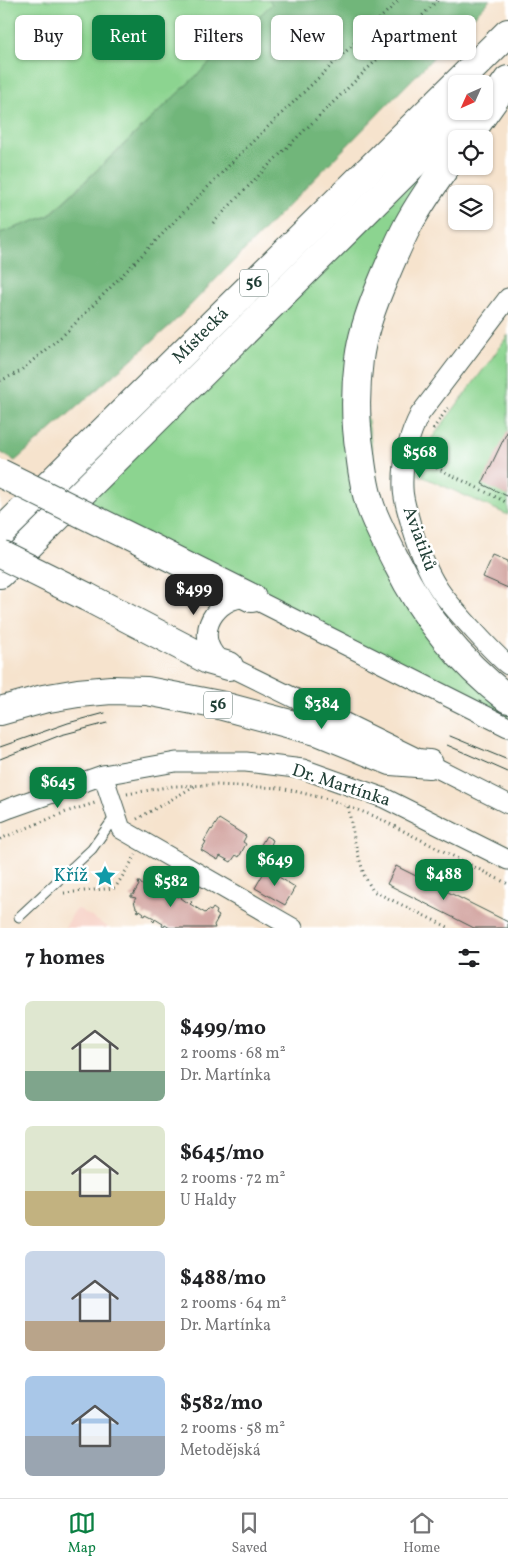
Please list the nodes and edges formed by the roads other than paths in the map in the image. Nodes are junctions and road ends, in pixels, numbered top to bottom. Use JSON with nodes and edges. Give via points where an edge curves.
{"nodes":[{"id":1,"x":508,"y":32,"type":"edge"},
{"id":2,"x":508,"y":71,"type":"edge"},
{"id":3,"x":508,"y":80,"type":"edge"},
{"id":4,"x":493,"y":86,"type":"edge"},
{"id":5,"x":458,"y":120,"type":"edge"},
{"id":6,"x":472,"y":130,"type":"edge"},
{"id":7,"x":448,"y":163,"type":"edge"},
{"id":8,"x":508,"y":298,"type":"edge"},
{"id":9,"x":0,"y":472,"type":"edge"},
{"id":10,"x":0,"y":533,"type":"edge"},
{"id":11,"x":0,"y":554,"type":"edge"},
{"id":12,"x":0,"y":574,"type":"edge"},
{"id":13,"x":252,"y":598,"type":"junction"},
{"id":14,"x":508,"y":665,"type":"edge"},
{"id":15,"x":229,"y":666,"type":"junction"},
{"id":16,"x":508,"y":699,"type":"edge"},
{"id":17,"x":0,"y":711,"type":"edge"},
{"id":18,"x":508,"y":727,"type":"edge"},
{"id":19,"x":429,"y":764,"type":"junction"},
{"id":20,"x":102,"y":775,"type":"junction"},
{"id":21,"x":508,"y":804,"type":"edge"},
{"id":22,"x":0,"y":812,"type":"edge"},
{"id":23,"x":116,"y":814,"type":"junction"},
{"id":24,"x":508,"y":860,"type":"edge"},
{"id":25,"x":19,"y":917,"type":"dead end"},
{"id":26,"x":293,"y":928,"type":"edge"}],
"edges":[{"from":1,"to":10,"type":"highway","name":"Místecká","number":"56"},
{"from":2,"to":4,"type":"highway"},
{"from":3,"to":6,"type":"highway"},
{"from":5,"to":12,"type":"highway","name":"Místecká","number":"56"},
{"from":7,"to":16,"type":"highway","via":[[408,224],[372,308],[359,358],[357,431],[362,473],[371,507],[408,585],[456,650]]},
{"from":8,"to":14,"type":"street","name":"Aviatiků","via":[[412,428],[403,490],[415,538],[442,593],[478,636]]},
{"from":9,"to":13,"type":"highway","bridge":true},
{"from":11,"to":15,"type":"highway","number":"56","bridge":true,"via":[[208,660]]},
{"from":13,"to":15,"type":"street","via":[[238,598],[225,603],[210,620],[210,648]]},
{"from":13,"to":18,"type":"street"},
{"from":15,"to":19,"type":"street"},
{"from":17,"to":19,"type":"highway","number":"56","via":[[44,698],[78,693],[147,691],[219,705],[320,732],[391,760]]},
{"from":19,"to":21,"type":"street"},
{"from":20,"to":22,"type":"street","name":"Dr. Martínka"},
{"from":20,"to":23,"type":"street"},
{"from":20,"to":24,"type":"street","name":"Dr. Martínka","via":[[176,762],[246,762],[303,770],[384,798]]},
{"from":23,"to":25,"type":"lane","via":[[92,848]]},
{"from":23,"to":26,"type":"street","via":[[145,842]]}]}
